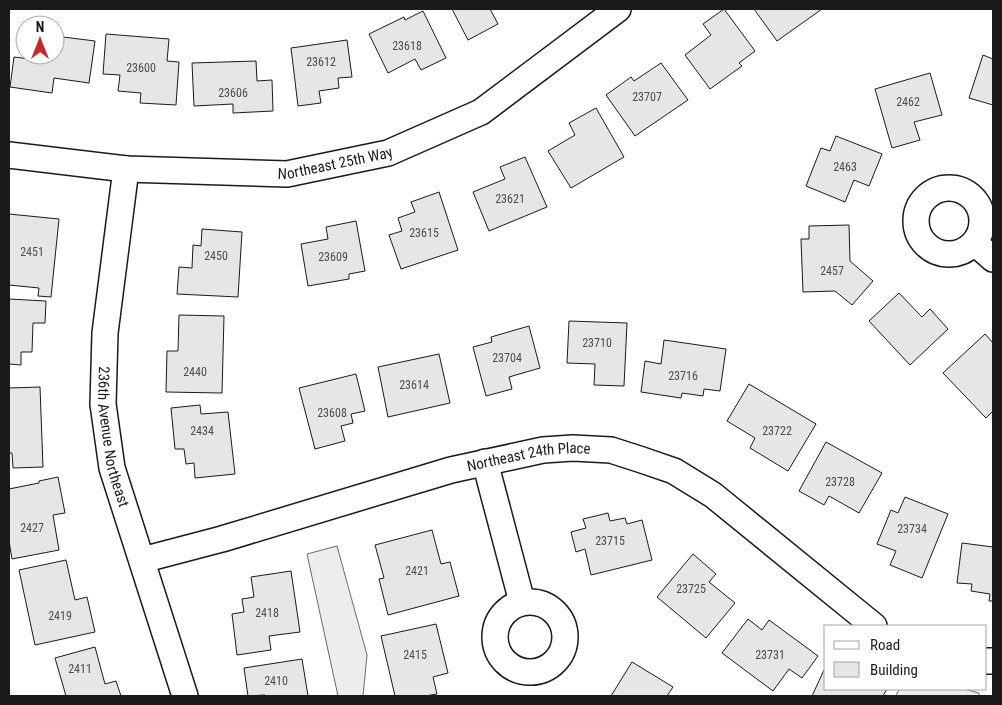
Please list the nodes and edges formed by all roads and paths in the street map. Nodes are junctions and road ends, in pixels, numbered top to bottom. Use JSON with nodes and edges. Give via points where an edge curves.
{"nodes":[{"id":1,"x":618,"y":9,"type":"edge"},
{"id":2,"x":9,"y":156,"type":"edge"},
{"id":3,"x":126,"y":169,"type":"junction"},
{"id":4,"x":975,"y":243,"type":"dead end"},
{"id":5,"x":993,"y":259,"type":"edge"},
{"id":6,"x":485,"y":462,"type":"junction"},
{"id":7,"x":142,"y":560,"type":"junction"},
{"id":8,"x":522,"y":602,"type":"dead end"},
{"id":9,"x":873,"y":625,"type":"edge"},
{"id":10,"x":185,"y":696,"type":"edge"}],
"edges":[{"from":1,"to":3,"type":"street","name":"Northeast 25th Way","via":[[481,112],[388,153],[287,174]]},
{"from":2,"to":3,"type":"street","name":"Northeast 25th Way"},
{"from":3,"to":7,"type":"street","name":"236th Avenue Northeast","via":[[105,333],[103,404],[112,468]]},
{"from":4,"to":5,"type":"street"},
{"from":6,"to":7,"type":"street","name":"Northeast 24th Place"},
{"from":6,"to":8,"type":"street"},
{"from":6,"to":9,"type":"street","name":"Northeast 24th Place","via":[[543,450],[573,448],[611,450],[674,471],[713,495]]},
{"from":7,"to":10,"type":"street","name":"236th Avenue Northeast"}]}
